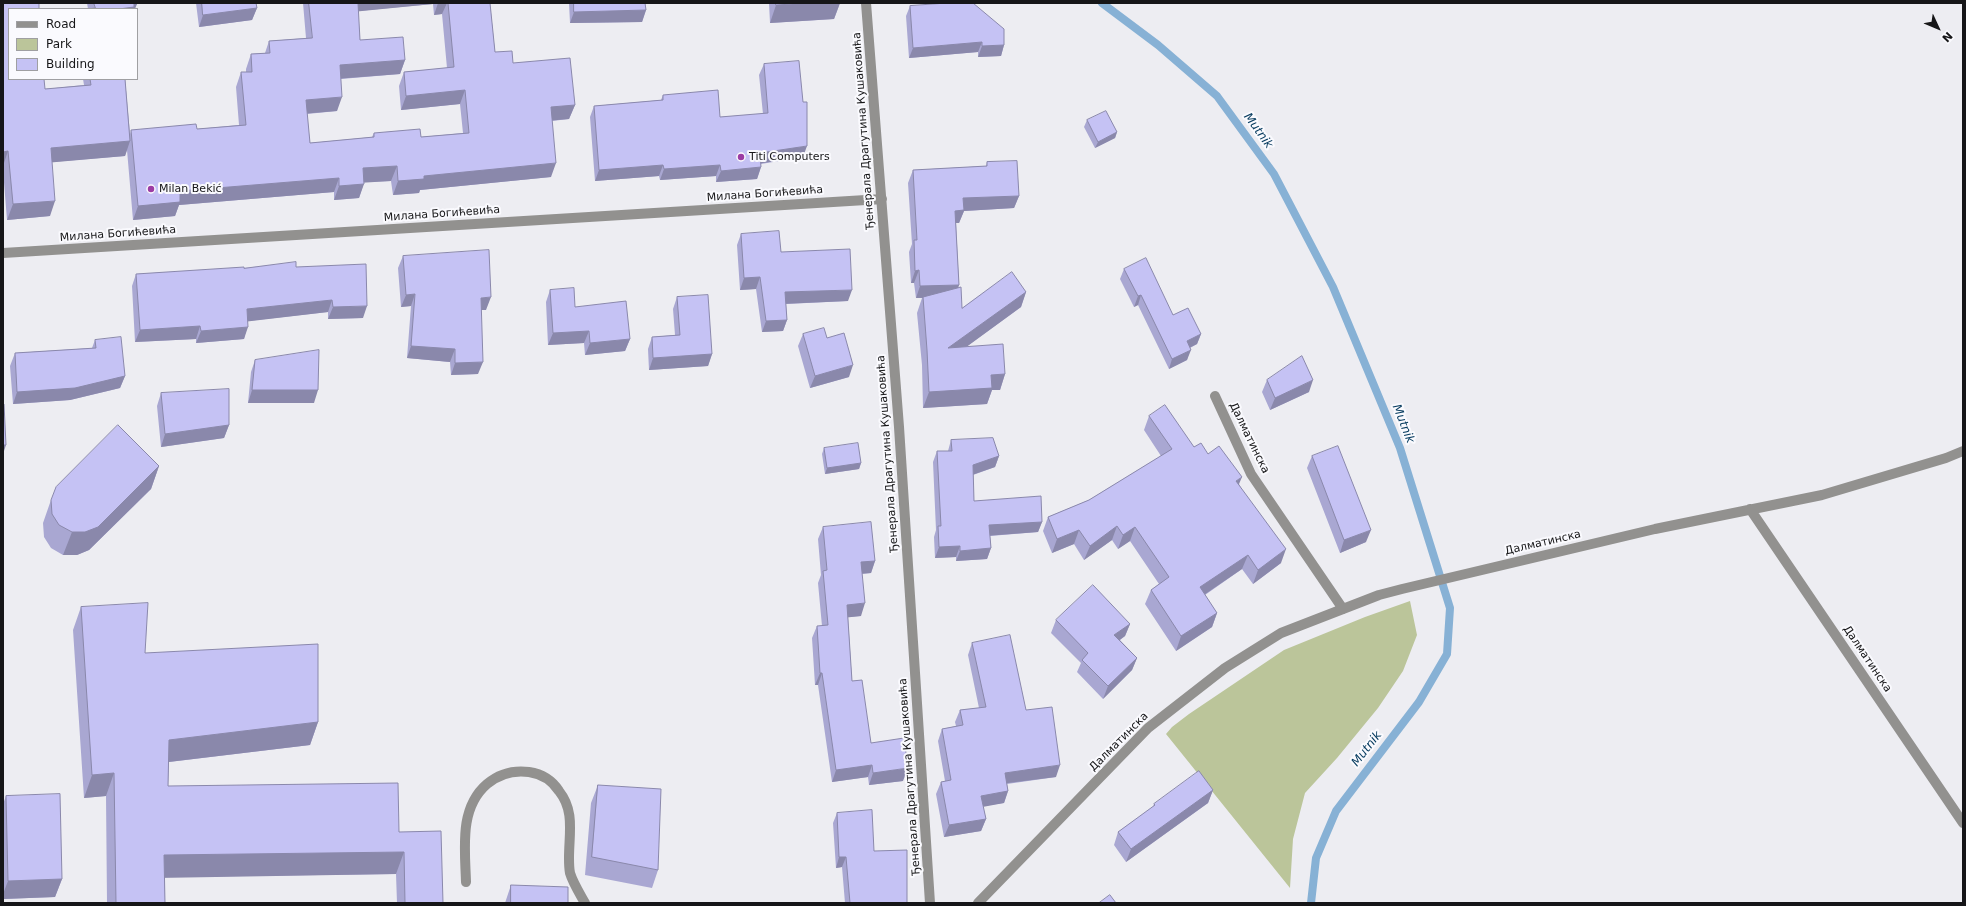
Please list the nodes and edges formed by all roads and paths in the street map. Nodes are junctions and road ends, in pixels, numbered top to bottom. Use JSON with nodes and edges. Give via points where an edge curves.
{"nodes":[{"id":1,"x":866,"y":3,"type":"edge"},
{"id":2,"x":882,"y":199,"type":"junction"},
{"id":3,"x":3,"y":253,"type":"edge"},
{"id":4,"x":1215,"y":396,"type":"dead end"},
{"id":5,"x":1963,"y":451,"type":"edge"},
{"id":6,"x":1750,"y":509,"type":"junction"},
{"id":7,"x":1343,"y":609,"type":"junction"},
{"id":8,"x":1963,"y":823,"type":"edge"},
{"id":9,"x":466,"y":882,"type":"dead end"},
{"id":10,"x":585,"y":903,"type":"edge"},
{"id":11,"x":930,"y":903,"type":"edge"},
{"id":12,"x":978,"y":903,"type":"edge"}],
"edges":[{"from":1,"to":2,"type":"street","name":"Ђенерала Драгутина Кушаковића"},
{"from":2,"to":3,"type":"street","name":"Милана Богићевића"},
{"from":2,"to":11,"type":"street","name":"Ђенерала Драгутина Кушаковића"},
{"from":4,"to":7,"type":"street","name":"Далматинска","via":[[1251,474]]},
{"from":5,"to":6,"type":"street","name":"Далматинска","via":[[1822,495]]},
{"from":6,"to":7,"type":"street","name":"Далматинска","via":[[1461,574],[1379,595]]},
{"from":6,"to":8,"type":"street","name":"Далматинска"},
{"from":7,"to":12,"type":"street","name":"Далматинска","via":[[1280,633],[1226,668],[1148,728]]},
{"from":9,"to":10,"type":"street","via":[[464,832],[471,807],[479,792],[493,779],[506,773],[521,771],[540,774],[555,785],[565,798],[571,817],[570,872]]}]}
